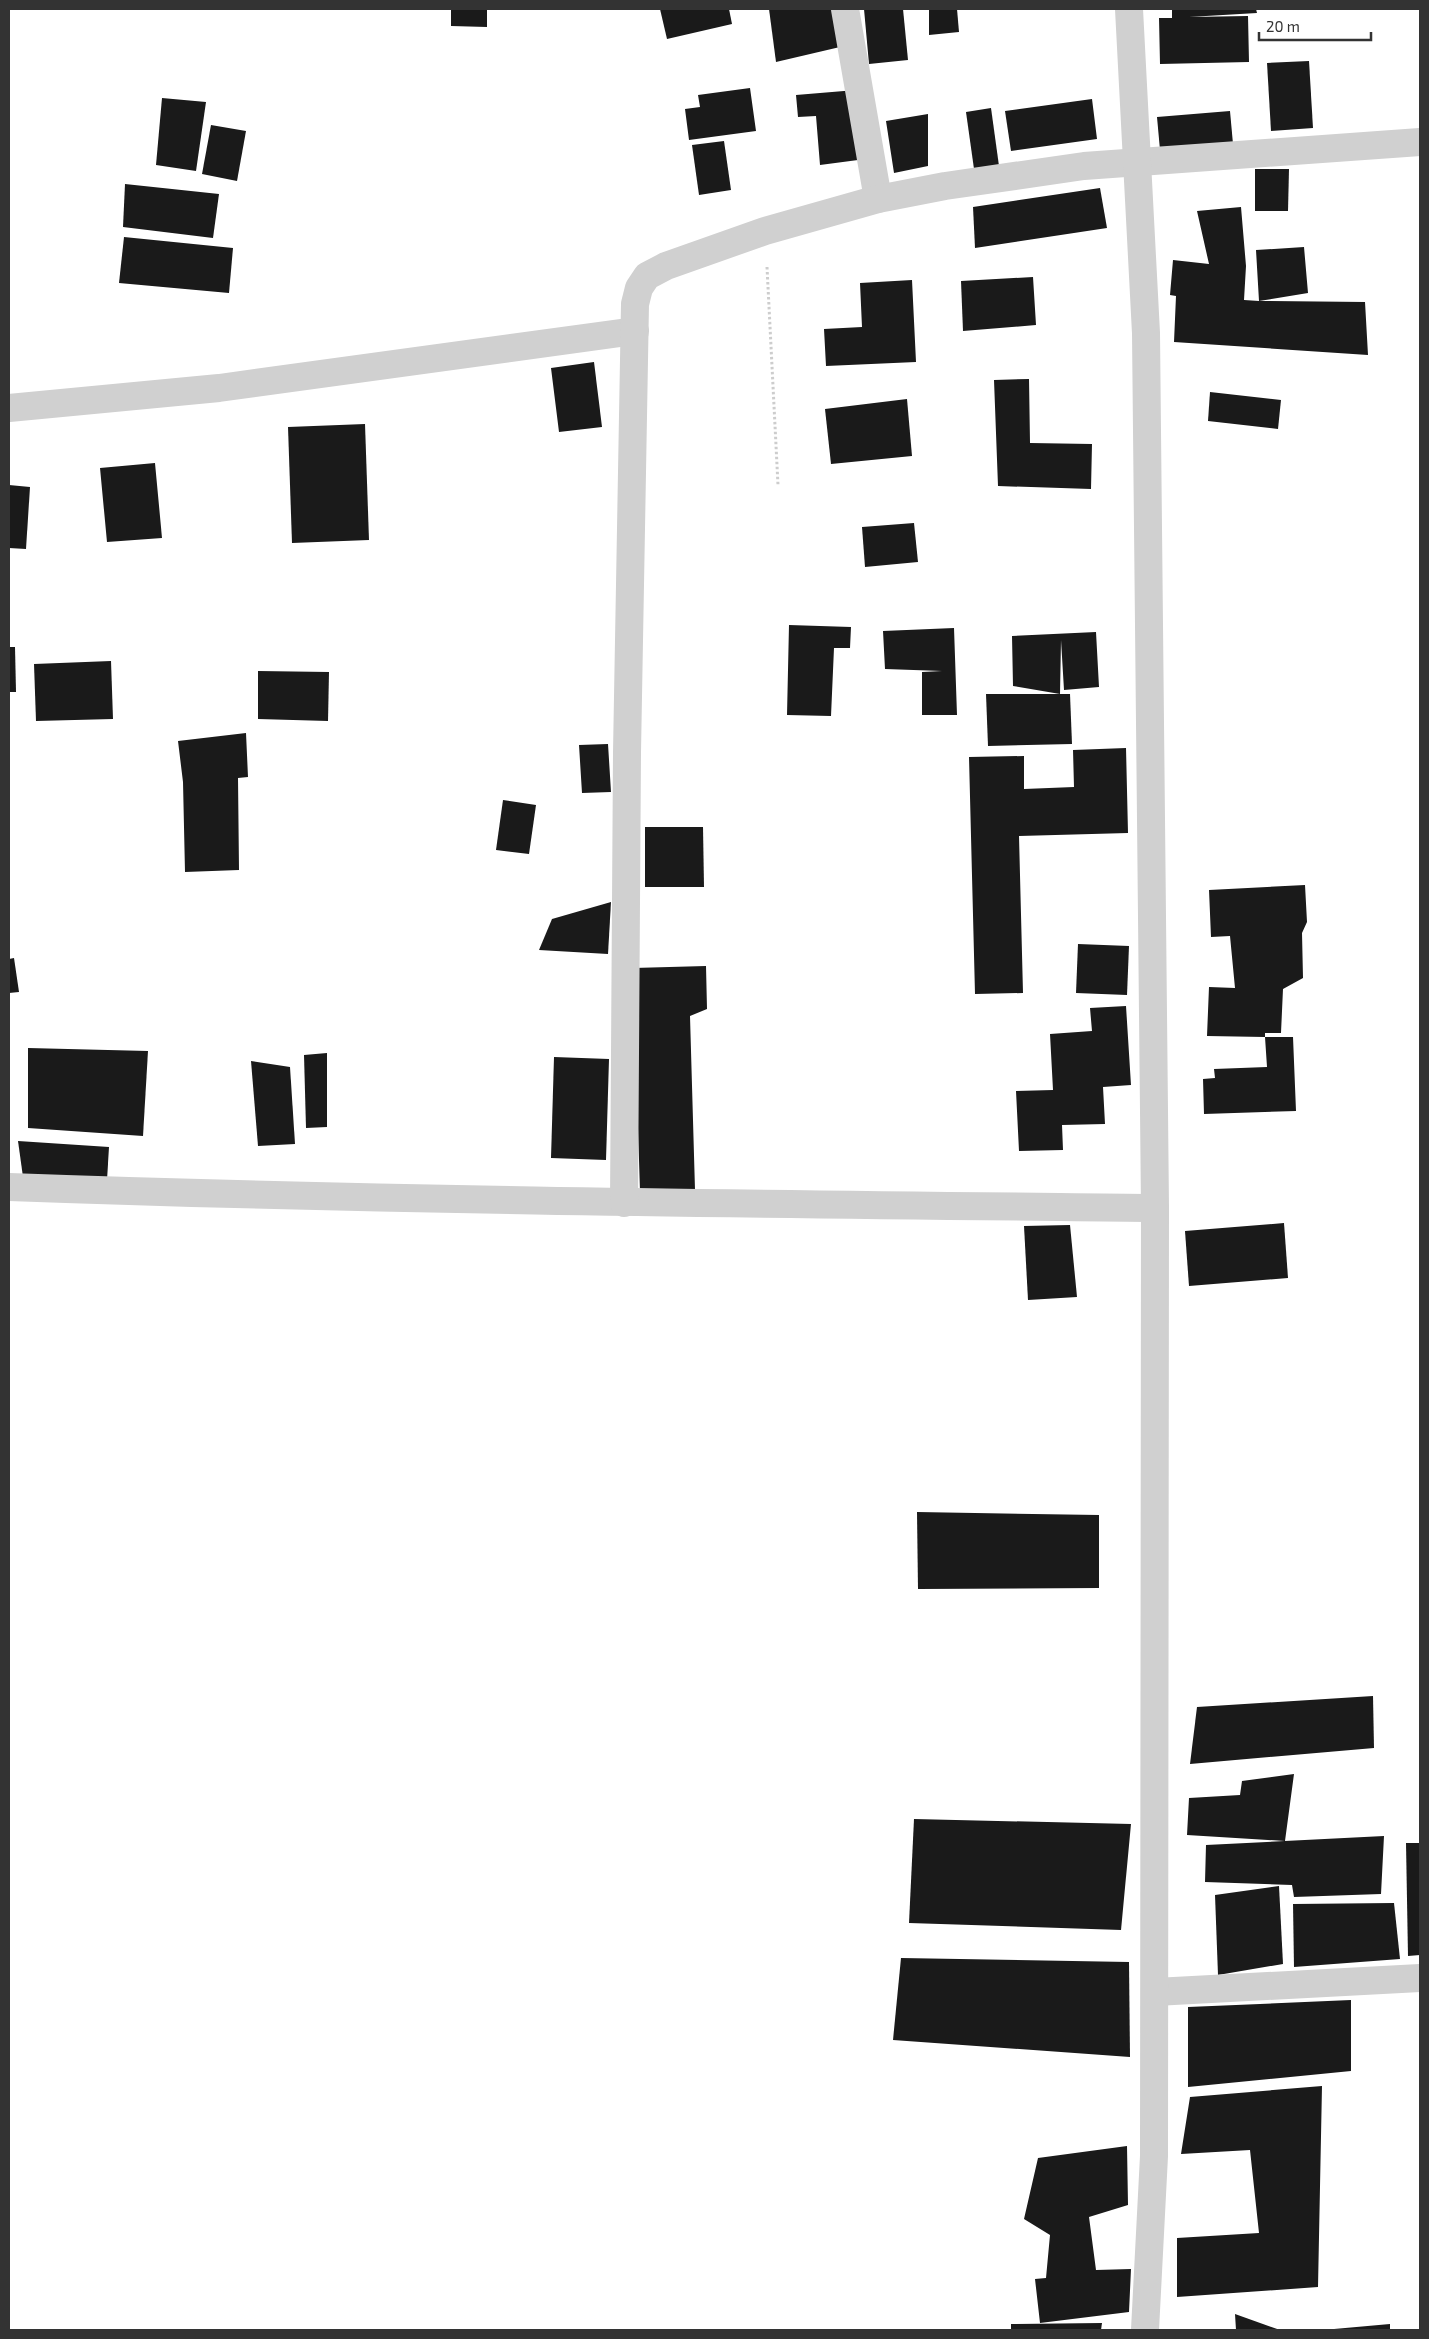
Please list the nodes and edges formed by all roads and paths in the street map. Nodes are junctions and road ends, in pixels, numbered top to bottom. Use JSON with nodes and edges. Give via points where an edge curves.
{"nodes":[{"id":1,"x":845,"y":9,"type":"edge"},
{"id":2,"x":1129,"y":9,"type":"edge"},
{"id":3,"x":1420,"y":142,"type":"edge"},
{"id":4,"x":1137,"y":164,"type":"junction"},
{"id":5,"x":878,"y":199,"type":"junction"},
{"id":6,"x":765,"y":231,"type":"junction"},
{"id":7,"x":635,"y":331,"type":"junction"},
{"id":8,"x":9,"y":408,"type":"edge"},
{"id":9,"x":778,"y":485,"type":"dead end"},
{"id":10,"x":9,"y":1187,"type":"edge"},
{"id":11,"x":624,"y":1202,"type":"junction"},
{"id":12,"x":1155,"y":1208,"type":"junction"},
{"id":13,"x":1420,"y":1978,"type":"edge"},
{"id":14,"x":1156,"y":1992,"type":"junction"},
{"id":15,"x":1145,"y":2330,"type":"edge"}],
"edges":[{"from":1,"to":5,"type":"street"},
{"from":2,"to":4,"type":"street"},
{"from":3,"to":4,"type":"street"},
{"from":4,"to":5,"type":"street","via":[[1084,166]]},
{"from":4,"to":12,"type":"street","via":[[1146,333]]},
{"from":5,"to":6,"type":"street"},
{"from":6,"to":7,"type":"street","via":[[666,266],[647,276],[639,288],[635,304]]},
{"from":6,"to":9,"type":"path"},
{"from":7,"to":8,"type":"street","via":[[219,388]]},
{"from":7,"to":11,"type":"street","via":[[627,753]]},
{"from":10,"to":11,"type":"street"},
{"from":11,"to":12,"type":"street"},
{"from":12,"to":14,"type":"street","via":[[1153,1817]]},
{"from":13,"to":14,"type":"street"},
{"from":14,"to":15,"type":"street","via":[[1154,2156]]}]}
